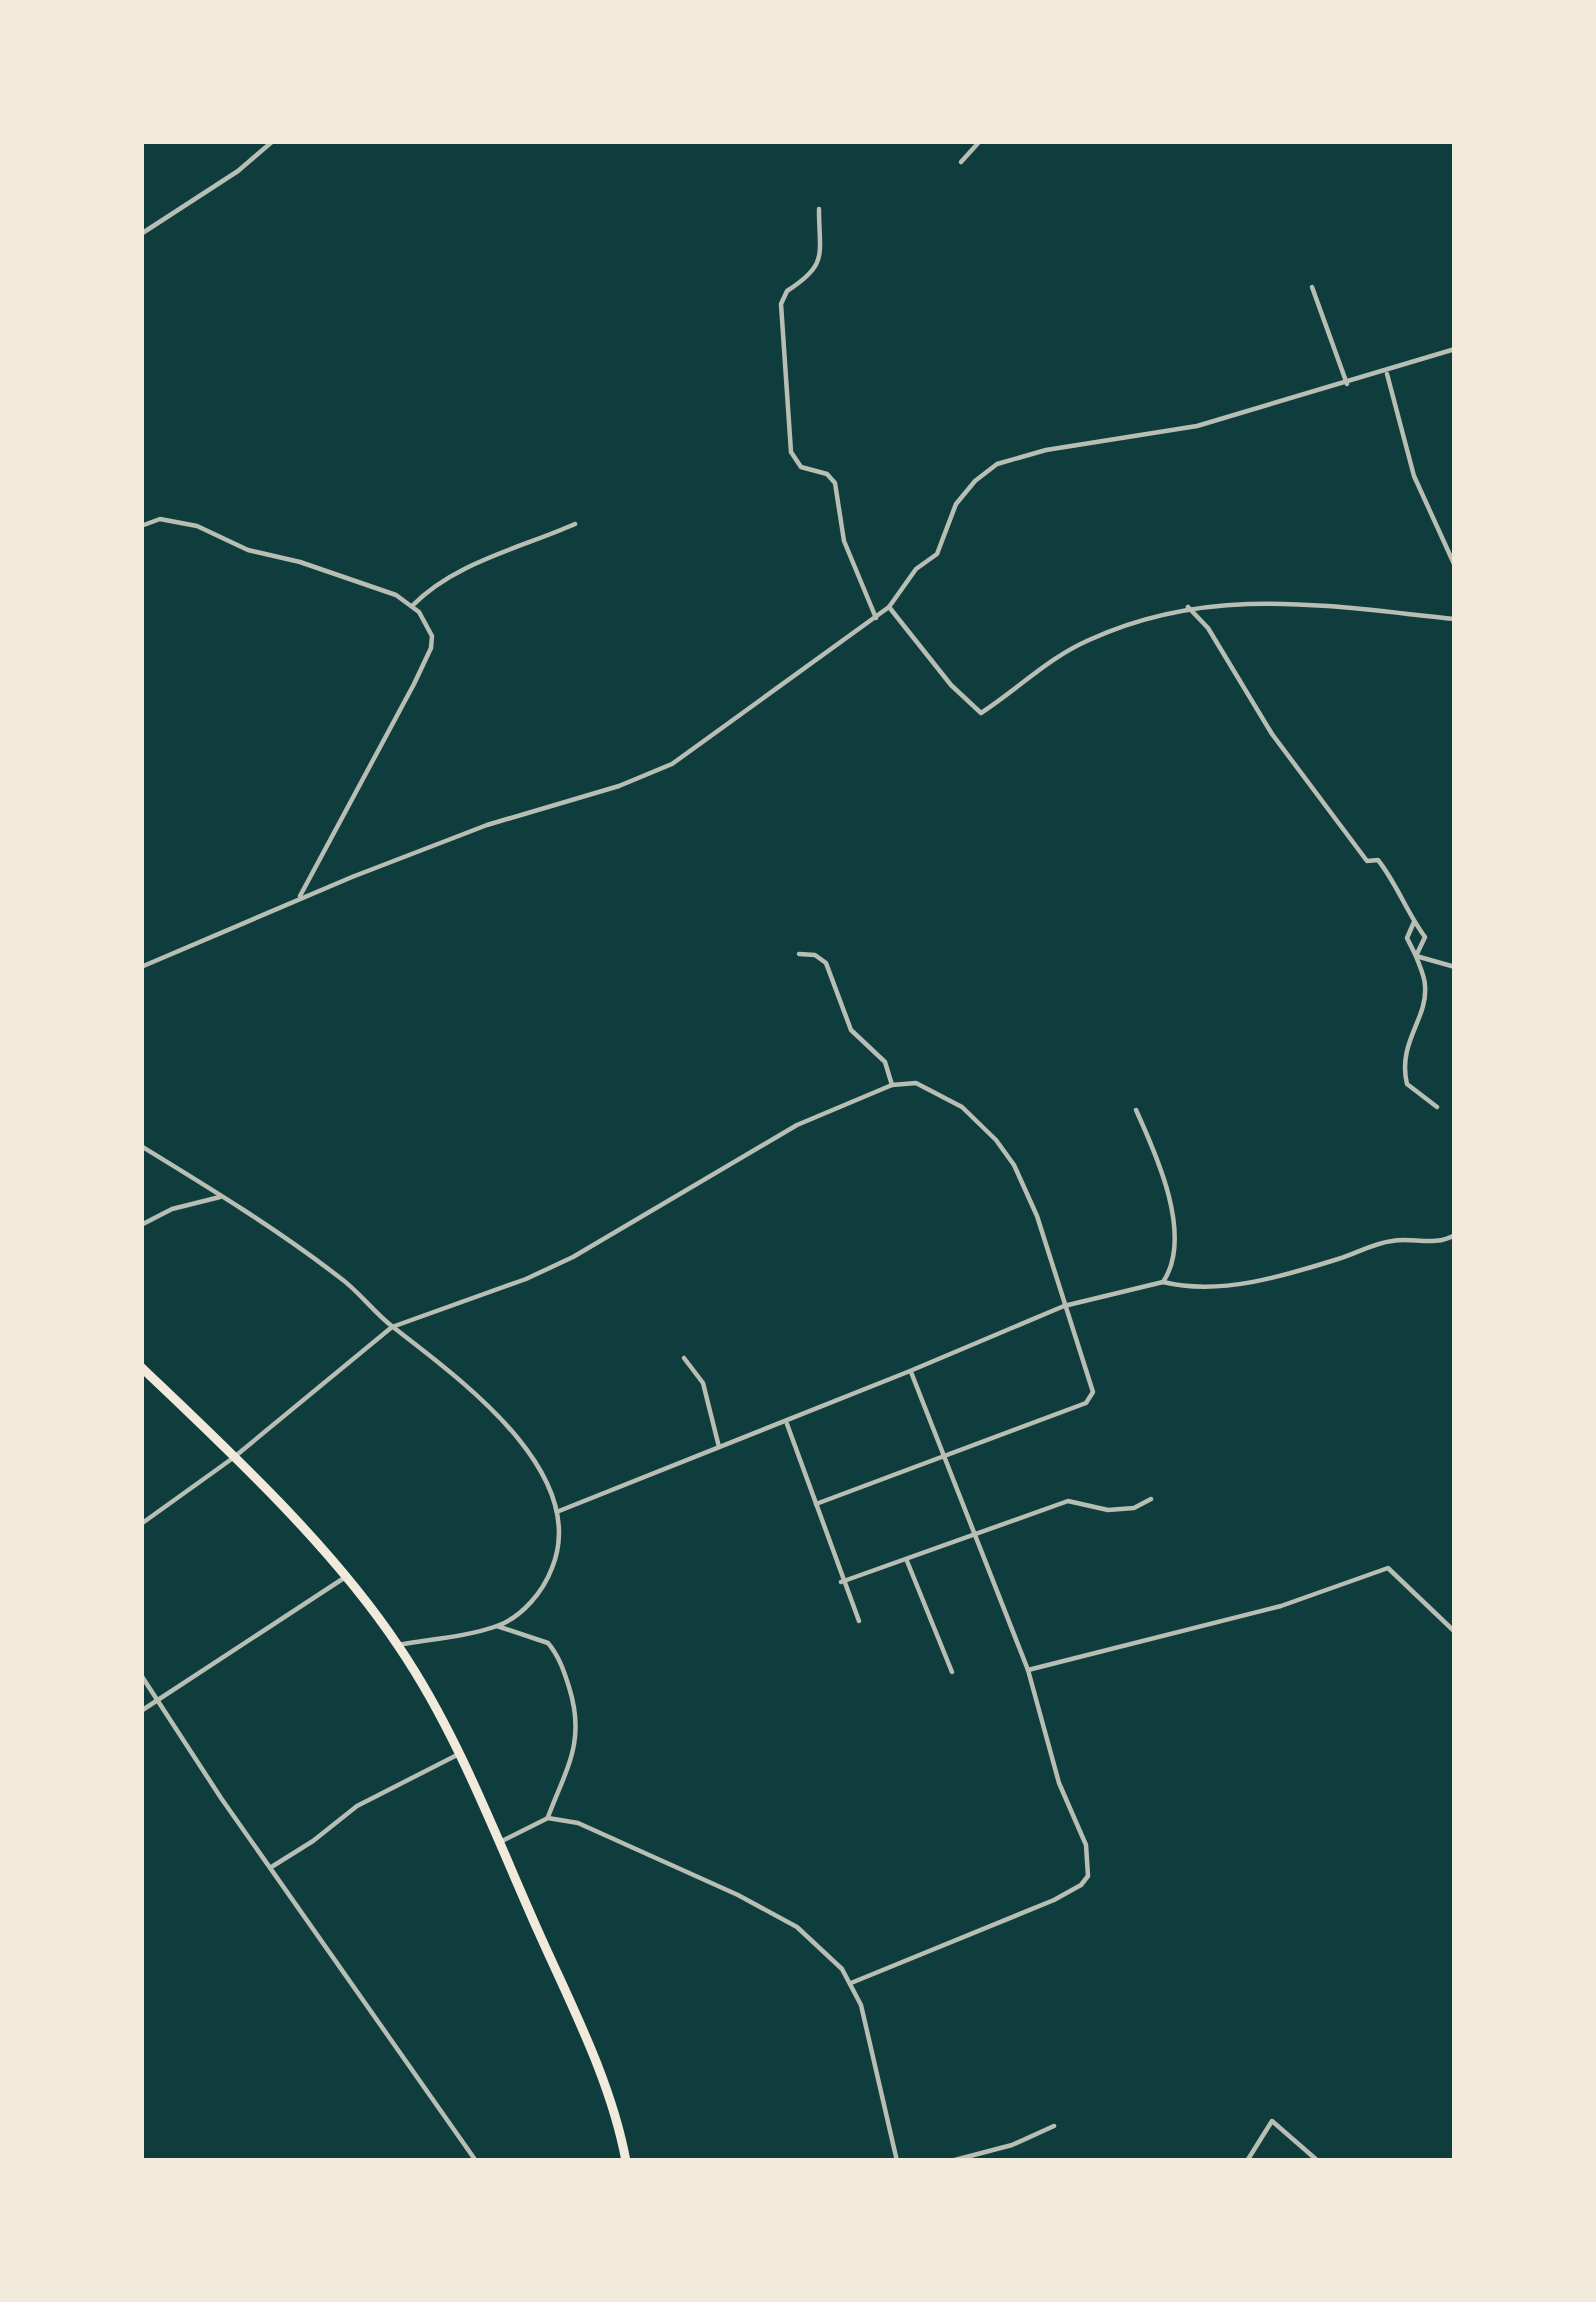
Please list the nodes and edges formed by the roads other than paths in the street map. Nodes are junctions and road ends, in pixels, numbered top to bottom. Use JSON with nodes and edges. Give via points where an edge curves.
{"nodes":[{"id":1,"x":273,"y":141,"type":"edge"},
{"id":2,"x":980,"y":141,"type":"edge"},
{"id":3,"x":961,"y":162,"type":"dead end"},
{"id":4,"x":819,"y":208,"type":"dead end"},
{"id":5,"x":141,"y":234,"type":"edge"},
{"id":6,"x":1312,"y":287,"type":"dead end"},
{"id":7,"x":1455,"y":349,"type":"edge"},
{"id":8,"x":1386,"y":373,"type":"junction"},
{"id":9,"x":1347,"y":384,"type":"junction"},
{"id":10,"x":575,"y":524,"type":"dead end"},
{"id":11,"x":141,"y":526,"type":"edge"},
{"id":12,"x":1455,"y":566,"type":"edge"},
{"id":13,"x":412,"y":606,"type":"junction"},
{"id":14,"x":890,"y":607,"type":"junction"},
{"id":15,"x":1188,"y":607,"type":"junction"},
{"id":16,"x":876,"y":618,"type":"junction"},
{"id":17,"x":1455,"y":619,"type":"edge"},
{"id":18,"x":299,"y":898,"type":"junction"},
{"id":19,"x":1414,"y":922,"type":"junction"},
{"id":20,"x":799,"y":954,"type":"dead end"},
{"id":21,"x":1416,"y":956,"type":"junction"},
{"id":22,"x":1455,"y":967,"type":"edge"},
{"id":23,"x":141,"y":968,"type":"edge"},
{"id":24,"x":892,"y":1085,"type":"junction"},
{"id":25,"x":1437,"y":1107,"type":"dead end"},
{"id":26,"x":1136,"y":1110,"type":"dead end"},
{"id":27,"x":141,"y":1146,"type":"edge"},
{"id":28,"x":220,"y":1197,"type":"junction"},
{"id":29,"x":141,"y":1225,"type":"edge"},
{"id":30,"x":1455,"y":1235,"type":"edge"},
{"id":31,"x":1163,"y":1282,"type":"junction"},
{"id":32,"x":1064,"y":1306,"type":"junction"},
{"id":33,"x":392,"y":1327,"type":"junction"},
{"id":34,"x":684,"y":1358,"type":"dead end"},
{"id":35,"x":141,"y":1366,"type":"edge"},
{"id":36,"x":910,"y":1371,"type":"junction"},
{"id":37,"x":786,"y":1421,"type":"junction"},
{"id":38,"x":719,"y":1447,"type":"junction"},
{"id":39,"x":943,"y":1456,"type":"junction"},
{"id":40,"x":233,"y":1458,"type":"junction"},
{"id":41,"x":1151,"y":1499,"type":"dead end"},
{"id":42,"x":816,"y":1504,"type":"junction"},
{"id":43,"x":559,"y":1511,"type":"junction"},
{"id":44,"x":141,"y":1524,"type":"edge"},
{"id":45,"x":975,"y":1536,"type":"junction"},
{"id":46,"x":907,"y":1560,"type":"junction"},
{"id":47,"x":838,"y":1573,"type":"junction"},
{"id":48,"x":856,"y":1574,"type":"junction"},
{"id":49,"x":344,"y":1578,"type":"junction"},
{"id":50,"x":842,"y":1582,"type":"junction"},
{"id":51,"x":859,"y":1622,"type":"dead end"},
{"id":52,"x":497,"y":1626,"type":"junction"},
{"id":53,"x":1455,"y":1632,"type":"edge"},
{"id":54,"x":398,"y":1645,"type":"junction"},
{"id":55,"x":1028,"y":1670,"type":"junction"},
{"id":56,"x":952,"y":1672,"type":"dead end"},
{"id":57,"x":141,"y":1676,"type":"edge"},
{"id":58,"x":159,"y":1701,"type":"junction"},
{"id":59,"x":141,"y":1711,"type":"edge"},
{"id":60,"x":458,"y":1755,"type":"junction"},
{"id":61,"x":548,"y":1818,"type":"junction"},
{"id":62,"x":498,"y":1843,"type":"junction"},
{"id":63,"x":271,"y":1867,"type":"junction"},
{"id":64,"x":851,"y":1983,"type":"junction"},
{"id":65,"x":1054,"y":2126,"type":"dead end"},
{"id":66,"x":476,"y":2161,"type":"edge"},
{"id":67,"x":626,"y":2161,"type":"edge"},
{"id":68,"x":897,"y":2161,"type":"edge"},
{"id":69,"x":950,"y":2161,"type":"edge"},
{"id":70,"x":1246,"y":2161,"type":"edge"},
{"id":71,"x":1318,"y":2161,"type":"edge"}],
"edges":[{"from":1,"to":5,"type":"street"},
{"from":2,"to":3,"type":"street"},
{"from":4,"to":16,"type":"street","via":[[817,264],[781,304],[791,452],[801,467],[836,483],[844,541]]},
{"from":6,"to":9,"type":"street"},
{"from":7,"to":8,"type":"street"},
{"from":8,"to":9,"type":"street"},
{"from":8,"to":12,"type":"street","via":[[1414,476]]},
{"from":9,"to":14,"type":"street","via":[[1197,426],[997,464],[956,504],[937,554]]},
{"from":10,"to":13,"type":"street","via":[[494,554]]},
{"from":11,"to":13,"type":"street","via":[[160,519],[197,526]]},
{"from":13,"to":18,"type":"street","via":[[431,647]]},
{"from":14,"to":15,"type":"street","via":[[981,713],[1089,640]]},
{"from":14,"to":16,"type":"street"},
{"from":15,"to":17,"type":"street","via":[[1291,604]]},
{"from":15,"to":19,"type":"street","via":[[1367,861],[1378,860],[1397,884]]},
{"from":16,"to":18,"type":"street","via":[[650,776],[487,826]]},
{"from":18,"to":23,"type":"street"},
{"from":19,"to":21,"type":"street","via":[[1407,938]]},
{"from":19,"to":21,"type":"street","via":[[1425,937]]},
{"from":20,"to":24,"type":"street","via":[[826,963],[851,1030],[885,1062]]},
{"from":21,"to":22,"type":"street"},
{"from":21,"to":25,"type":"street","via":[[1426,984],[1404,1072],[1407,1084]]},
{"from":24,"to":32,"type":"street","via":[[916,1083],[944,1096],[996,1140],[1037,1216]]},
{"from":24,"to":33,"type":"street","via":[[776,1136],[573,1257]]},
{"from":26,"to":31,"type":"street","via":[[1169,1191],[1174,1240]]},
{"from":27,"to":28,"type":"street"},
{"from":28,"to":29,"type":"street"},
{"from":28,"to":33,"type":"street","via":[[344,1280]]},
{"from":30,"to":31,"type":"street","via":[[1395,1239],[1236,1285]]},
{"from":31,"to":32,"type":"street"},
{"from":32,"to":36,"type":"street"},
{"from":32,"to":39,"type":"street","via":[[1091,1399]]},
{"from":33,"to":40,"type":"street"},
{"from":33,"to":43,"type":"street","via":[[448,1368],[514,1434]]},
{"from":34,"to":38,"type":"street","via":[[703,1383]]},
{"from":35,"to":40,"type":"highway"},
{"from":36,"to":37,"type":"street"},
{"from":36,"to":39,"type":"street"},
{"from":37,"to":38,"type":"street"},
{"from":37,"to":42,"type":"street"},
{"from":38,"to":43,"type":"street"},
{"from":39,"to":42,"type":"street"},
{"from":39,"to":45,"type":"street"},
{"from":40,"to":44,"type":"street"},
{"from":40,"to":49,"type":"highway"},
{"from":41,"to":45,"type":"street","via":[[1108,1510],[1068,1501]]},
{"from":42,"to":47,"type":"street"},
{"from":43,"to":52,"type":"street","via":[[550,1574],[530,1603]]},
{"from":45,"to":46,"type":"street"},
{"from":45,"to":55,"type":"street"},
{"from":46,"to":48,"type":"street"},
{"from":46,"to":56,"type":"street"},
{"from":47,"to":48,"type":"street"},
{"from":47,"to":50,"type":"street"},
{"from":48,"to":50,"type":"street"},
{"from":49,"to":54,"type":"highway"},
{"from":49,"to":58,"type":"street"},
{"from":50,"to":51,"type":"street"},
{"from":52,"to":54,"type":"street"},
{"from":52,"to":61,"type":"street","via":[[548,1643],[578,1715]]},
{"from":53,"to":55,"type":"street","via":[[1388,1568],[1281,1606]]},
{"from":54,"to":60,"type":"highway"},
{"from":55,"to":64,"type":"street","via":[[1058,1783],[1085,1845],[1087,1880]]},
{"from":57,"to":58,"type":"street"},
{"from":58,"to":59,"type":"street"},
{"from":58,"to":63,"type":"street"},
{"from":60,"to":62,"type":"highway"},
{"from":60,"to":63,"type":"street","via":[[357,1806]]},
{"from":61,"to":62,"type":"street"},
{"from":61,"to":64,"type":"street","via":[[578,1823],[766,1909],[797,1927]]},
{"from":62,"to":67,"type":"highway","via":[[598,2066]]},
{"from":63,"to":66,"type":"street"},
{"from":64,"to":68,"type":"street"},
{"from":65,"to":69,"type":"street"},
{"from":70,"to":71,"type":"street","via":[[1272,2121]]}]}
